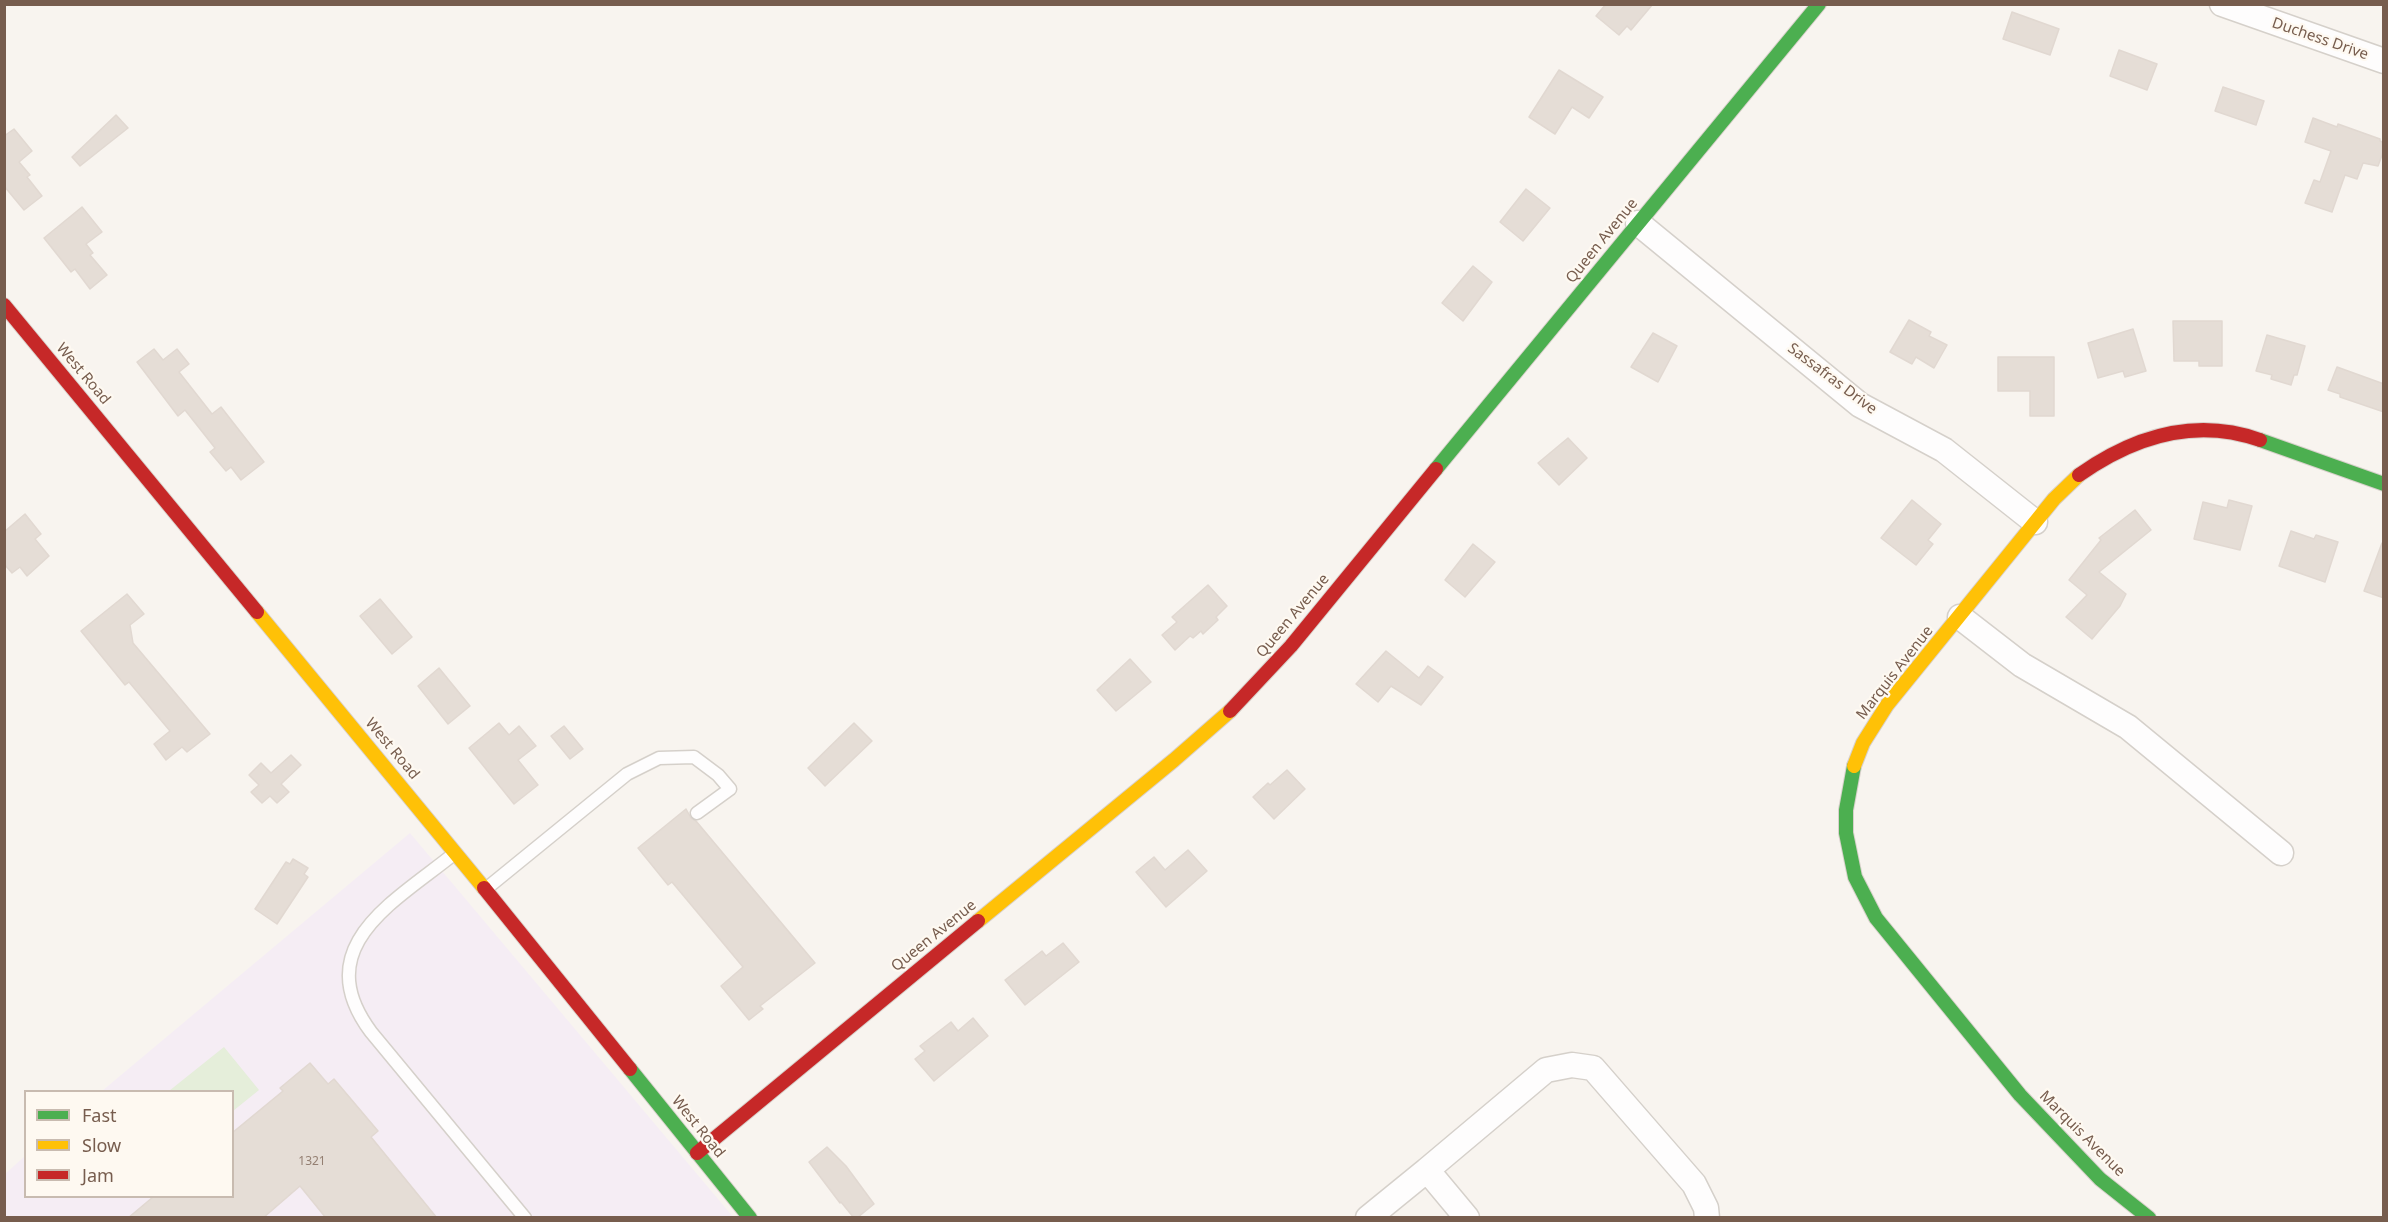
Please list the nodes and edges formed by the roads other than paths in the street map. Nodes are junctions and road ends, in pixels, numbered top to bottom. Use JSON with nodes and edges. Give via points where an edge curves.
{"nodes":[{"id":1,"x":1819,"y":4,"type":"edge"},
{"id":2,"x":2222,"y":4,"type":"edge"},
{"id":3,"x":2384,"y":61,"type":"edge"},
{"id":4,"x":1638,"y":223,"type":"junction"},
{"id":5,"x":4,"y":305,"type":"edge"},
{"id":6,"x":2384,"y":484,"type":"edge"},
{"id":7,"x":2035,"y":522,"type":"junction"},
{"id":8,"x":1960,"y":617,"type":"junction"},
{"id":9,"x":697,"y":813,"type":"dead end"},
{"id":10,"x":456,"y":853,"type":"junction"},
{"id":11,"x":2281,"y":853,"type":"dead end"},
{"id":12,"x":486,"y":889,"type":"junction"},
{"id":13,"x":697,"y":1153,"type":"junction"},
{"id":14,"x":1427,"y":1170,"type":"junction"},
{"id":15,"x":525,"y":1218,"type":"edge"},
{"id":16,"x":750,"y":1218,"type":"edge"},
{"id":17,"x":1368,"y":1218,"type":"edge"},
{"id":18,"x":1467,"y":1218,"type":"edge"},
{"id":19,"x":1707,"y":1218,"type":"edge"},
{"id":20,"x":2149,"y":1218,"type":"edge"}],
"edges":[{"from":1,"to":4,"type":"street","name":"Queen Avenue"},
{"from":2,"to":3,"type":"street","name":"Duchess Drive"},
{"from":4,"to":7,"type":"street","name":"Sassafras Drive","via":[[1860,405],[1944,450]]},
{"from":4,"to":13,"type":"street","name":"Queen Avenue","via":[[1292,646],[1244,698]]},
{"from":5,"to":10,"type":"street","name":"West Road"},
{"from":6,"to":7,"type":"street","name":"Marquis Avenue","via":[[2246,435],[2207,430],[2175,432],[2140,441],[2104,458],[2079,475]]},
{"from":7,"to":8,"type":"street","name":"Marquis Avenue"},
{"from":8,"to":11,"type":"street","via":[[2022,665],[2128,727]]},
{"from":8,"to":20,"type":"street","name":"Marquis Avenue","via":[[1887,705],[1858,754],[1846,810],[1855,878],[1890,937],[2020,1095],[2100,1179]]},
{"from":9,"to":12,"type":"lane","via":[[730,789],[694,757],[659,758],[627,774]]},
{"from":10,"to":12,"type":"street","name":"West Road"},
{"from":10,"to":15,"type":"lane","via":[[361,933],[350,960],[351,990],[366,1024]]},
{"from":12,"to":13,"type":"street","name":"West Road"},
{"from":13,"to":16,"type":"street","name":"West Road"},
{"from":14,"to":17,"type":"street"},
{"from":14,"to":18,"type":"street"},
{"from":14,"to":19,"type":"street","via":[[1546,1070],[1572,1065],[1593,1068],[1694,1184]]}]}
